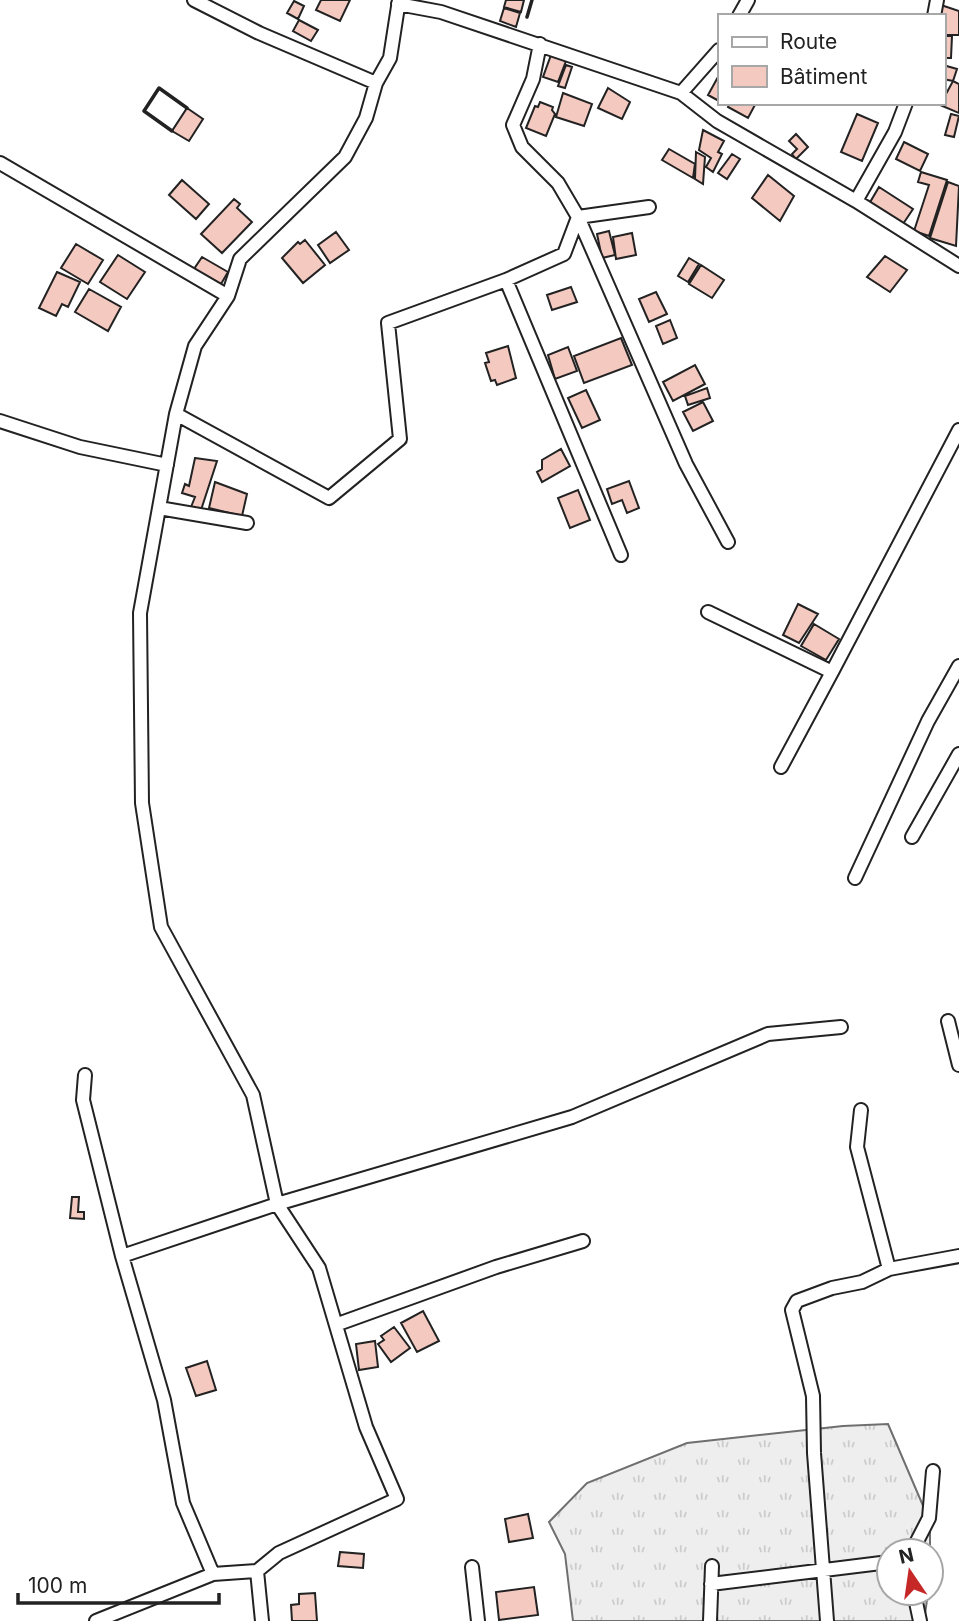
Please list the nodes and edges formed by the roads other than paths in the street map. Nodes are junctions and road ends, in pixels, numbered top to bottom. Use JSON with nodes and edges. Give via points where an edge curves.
{"nodes":[{"id":1,"x":194,"y":0,"type":"edge"},
{"id":2,"x":399,"y":2,"type":"edge"},
{"id":3,"x":540,"y":44,"type":"junction"},
{"id":4,"x":718,"y":51,"type":"edge"},
{"id":5,"x":376,"y":83,"type":"junction"},
{"id":6,"x":681,"y":93,"type":"junction"},
{"id":7,"x":905,"y":105,"type":"edge"},
{"id":8,"x":0,"y":163,"type":"edge"},
{"id":9,"x":856,"y":201,"type":"junction"},
{"id":10,"x":649,"y":207,"type":"dead end"},
{"id":11,"x":578,"y":217,"type":"junction"},
{"id":12,"x":958,"y":262,"type":"edge"},
{"id":13,"x":506,"y":280,"type":"junction"},
{"id":14,"x":228,"y":296,"type":"junction"},
{"id":15,"x":176,"y":414,"type":"junction"},
{"id":16,"x":0,"y":421,"type":"edge"},
{"id":17,"x":959,"y":430,"type":"edge"},
{"id":18,"x":167,"y":465,"type":"junction"},
{"id":19,"x":159,"y":508,"type":"junction"},
{"id":20,"x":247,"y":523,"type":"dead end"},
{"id":21,"x":728,"y":542,"type":"dead end"},
{"id":22,"x":621,"y":555,"type":"dead end"},
{"id":23,"x":708,"y":612,"type":"dead end"},
{"id":24,"x":959,"y":666,"type":"edge"},
{"id":25,"x":832,"y":672,"type":"junction"},
{"id":26,"x":959,"y":754,"type":"edge"},
{"id":27,"x":781,"y":768,"type":"dead end"},
{"id":28,"x":912,"y":837,"type":"dead end"},
{"id":29,"x":855,"y":878,"type":"dead end"},
{"id":30,"x":948,"y":1021,"type":"dead end"},
{"id":31,"x":841,"y":1027,"type":"dead end"},
{"id":32,"x":959,"y":1065,"type":"edge"},
{"id":33,"x":85,"y":1075,"type":"dead end"},
{"id":34,"x":861,"y":1110,"type":"dead end"},
{"id":35,"x":277,"y":1203,"type":"junction"},
{"id":36,"x":583,"y":1241,"type":"dead end"},
{"id":37,"x":122,"y":1256,"type":"junction"},
{"id":38,"x":959,"y":1256,"type":"edge"},
{"id":39,"x":888,"y":1269,"type":"junction"},
{"id":40,"x":338,"y":1324,"type":"junction"},
{"id":41,"x":933,"y":1471,"type":"dead end"},
{"id":42,"x":919,"y":1537,"type":"edge"},
{"id":43,"x":875,"y":1564,"type":"edge"},
{"id":44,"x":712,"y":1566,"type":"dead end"},
{"id":45,"x":472,"y":1567,"type":"dead end"},
{"id":46,"x":257,"y":1571,"type":"junction"},
{"id":47,"x":822,"y":1571,"type":"junction"},
{"id":48,"x":213,"y":1574,"type":"junction"},
{"id":49,"x":711,"y":1584,"type":"junction"},
{"id":50,"x":135,"y":1606,"type":"junction"},
{"id":51,"x":96,"y":1621,"type":"edge"},
{"id":52,"x":138,"y":1621,"type":"edge"},
{"id":53,"x":262,"y":1621,"type":"edge"},
{"id":54,"x":478,"y":1621,"type":"edge"},
{"id":55,"x":710,"y":1621,"type":"edge"},
{"id":56,"x":827,"y":1621,"type":"edge"}],
"edges":[{"from":1,"to":5,"type":"street"},
{"from":2,"to":3,"type":"street"},
{"from":2,"to":5,"type":"street","via":[[390,58]]},
{"from":3,"to":6,"type":"street"},
{"from":3,"to":11,"type":"street","via":[[533,79],[513,125],[522,147],[558,183]]},
{"from":4,"to":6,"type":"street"},
{"from":5,"to":14,"type":"street","via":[[366,118],[345,157],[240,259]]},
{"from":6,"to":9,"type":"street","via":[[718,121]]},
{"from":7,"to":9,"type":"street"},
{"from":8,"to":14,"type":"street"},
{"from":9,"to":12,"type":"street"},
{"from":10,"to":11,"type":"street"},
{"from":11,"to":13,"type":"street","via":[[564,254]]},
{"from":11,"to":21,"type":"street","via":[[686,464]]},
{"from":13,"to":15,"type":"street","via":[[388,323],[400,439],[329,498]]},
{"from":13,"to":22,"type":"street"},
{"from":14,"to":15,"type":"street","via":[[195,346]]},
{"from":15,"to":18,"type":"street"},
{"from":16,"to":18,"type":"street","via":[[80,447]]},
{"from":17,"to":25,"type":"street"},
{"from":18,"to":19,"type":"street"},
{"from":19,"to":20,"type":"street"},
{"from":19,"to":35,"type":"street","via":[[140,613],[142,803],[161,928],[253,1095]]},
{"from":23,"to":25,"type":"street"},
{"from":24,"to":29,"type":"street","via":[[928,720]]},
{"from":25,"to":27,"type":"street"},
{"from":26,"to":28,"type":"street"},
{"from":30,"to":32,"type":"street"},
{"from":31,"to":35,"type":"street","via":[[768,1034],[572,1117]]},
{"from":33,"to":37,"type":"street","via":[[83,1100]]},
{"from":34,"to":39,"type":"street","via":[[857,1147]]},
{"from":35,"to":37,"type":"street"},
{"from":35,"to":40,"type":"street","via":[[319,1268]]},
{"from":36,"to":40,"type":"street"},
{"from":37,"to":48,"type":"street","via":[[164,1400],[183,1503]]},
{"from":38,"to":39,"type":"street"},
{"from":39,"to":47,"type":"street","via":[[862,1282],[797,1301],[792,1310],[813,1396]]},
{"from":40,"to":46,"type":"street","via":[[366,1427],[397,1499],[279,1553]]},
{"from":41,"to":42,"type":"street","via":[[929,1518]]},
{"from":43,"to":47,"type":"street"},
{"from":44,"to":49,"type":"street"},
{"from":45,"to":54,"type":"street"},
{"from":46,"to":48,"type":"street"},
{"from":46,"to":53,"type":"street"},
{"from":47,"to":49,"type":"street"},
{"from":47,"to":56,"type":"street"},
{"from":48,"to":50,"type":"street"},
{"from":49,"to":55,"type":"street"},
{"from":50,"to":51,"type":"street"},
{"from":50,"to":52,"type":"street"}]}
